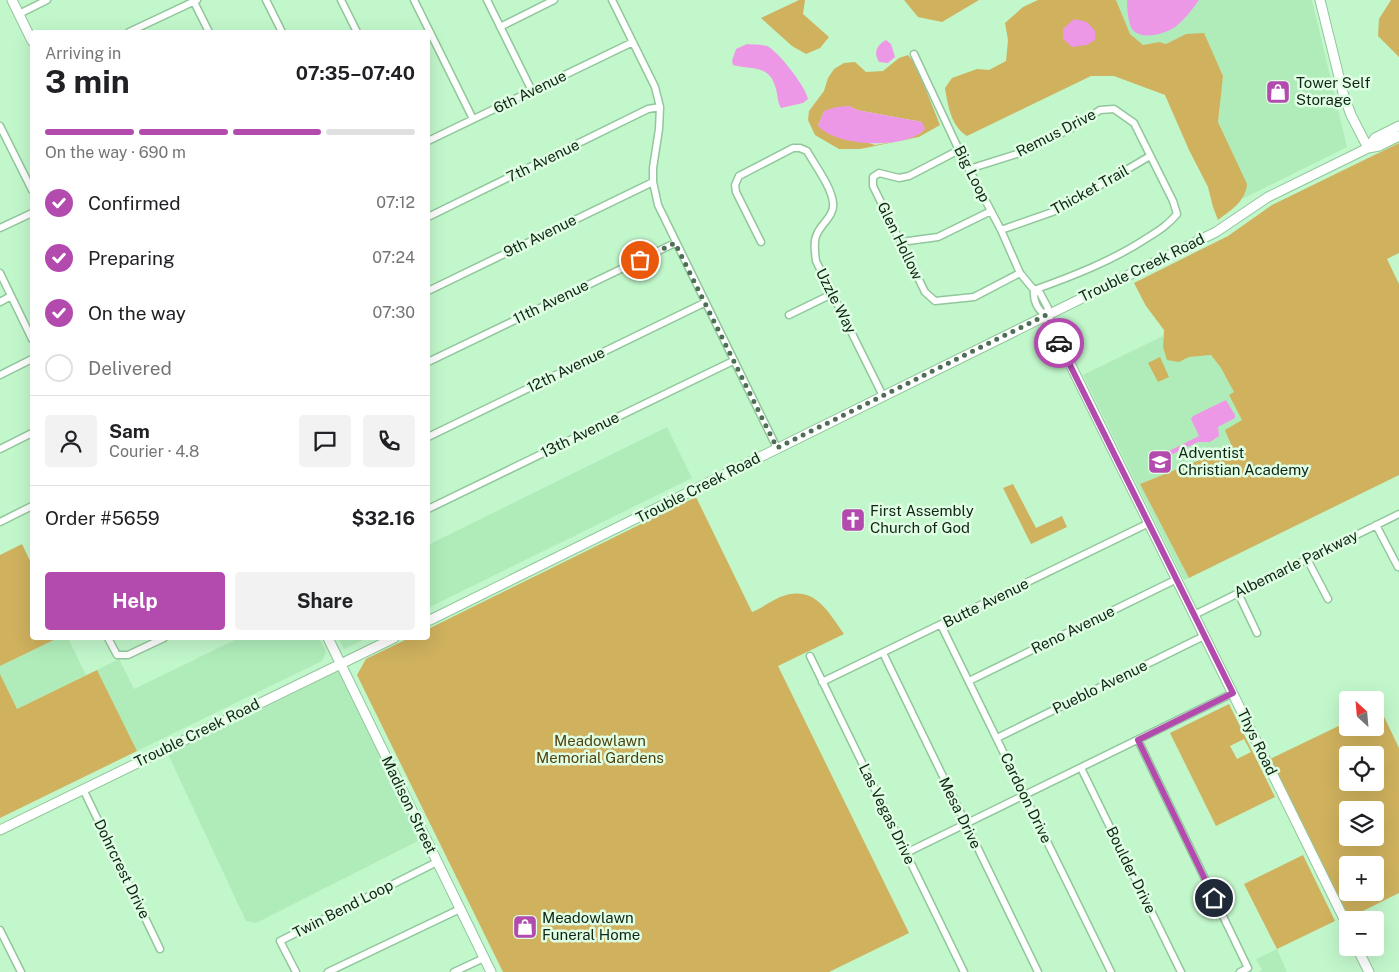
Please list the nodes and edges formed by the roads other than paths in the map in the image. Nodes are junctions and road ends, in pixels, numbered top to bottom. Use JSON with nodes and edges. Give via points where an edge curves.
{"nodes":[{"id":1,"x":12,"y":0,"type":"edge"},
{"id":2,"x":47,"y":0,"type":"edge"},
{"id":3,"x":266,"y":0,"type":"edge"},
{"id":4,"x":341,"y":0,"type":"edge"},
{"id":5,"x":414,"y":0,"type":"edge"},
{"id":6,"x":487,"y":0,"type":"edge"},
{"id":7,"x":554,"y":0,"type":"edge"},
{"id":8,"x":612,"y":0,"type":"edge"},
{"id":9,"x":1320,"y":0,"type":"edge"},
{"id":10,"x":196,"y":1,"type":"edge"},
{"id":11,"x":19,"y":14,"type":"junction"},
{"id":12,"x":500,"y":27,"type":"junction"},
{"id":13,"x":133,"y":30,"type":"edge"},
{"id":14,"x":208,"y":30,"type":"edge"},
{"id":15,"x":281,"y":30,"type":"edge"},
{"id":16,"x":356,"y":30,"type":"edge"},
{"id":17,"x":429,"y":30,"type":"edge"},
{"id":18,"x":430,"y":32,"type":"edge"},
{"id":19,"x":30,"y":37,"type":"edge"},
{"id":20,"x":633,"y":42,"type":"junction"},
{"id":21,"x":914,"y":54,"type":"dead end"},
{"id":22,"x":532,"y":91,"type":"junction"},
{"id":23,"x":660,"y":107,"type":"junction"},
{"id":24,"x":474,"y":119,"type":"junction"},
{"id":25,"x":0,"y":126,"type":"edge"},
{"id":26,"x":1399,"y":126,"type":"edge"},
{"id":27,"x":1399,"y":136,"type":"edge"},
{"id":28,"x":430,"y":141,"type":"edge"},
{"id":29,"x":1368,"y":148,"type":"junction"},
{"id":30,"x":959,"y":150,"type":"junction"},
{"id":31,"x":1150,"y":156,"type":"junction"},
{"id":32,"x":969,"y":169,"type":"junction"},
{"id":33,"x":653,"y":182,"type":"junction"},
{"id":34,"x":30,"y":186,"type":"edge"},
{"id":35,"x":991,"y":212,"type":"junction"},
{"id":36,"x":30,"y":213,"type":"edge"},
{"id":37,"x":430,"y":216,"type":"edge"},
{"id":38,"x":0,"y":228,"type":"edge"},
{"id":39,"x":1001,"y":230,"type":"junction"},
{"id":40,"x":761,"y":242,"type":"dead end"},
{"id":41,"x":901,"y":242,"type":"junction"},
{"id":42,"x":675,"y":243,"type":"junction"},
{"id":43,"x":0,"y":273,"type":"edge"},
{"id":44,"x":1020,"y":273,"type":"junction"},
{"id":45,"x":430,"y":290,"type":"edge"},
{"id":46,"x":1034,"y":290,"type":"junction"},
{"id":47,"x":832,"y":294,"type":"junction"},
{"id":48,"x":12,"y":296,"type":"junction"},
{"id":49,"x":0,"y":302,"type":"edge"},
{"id":50,"x":704,"y":303,"type":"junction"},
{"id":51,"x":789,"y":315,"type":"dead end"},
{"id":52,"x":1046,"y":315,"type":"junction"},
{"id":53,"x":30,"y":335,"type":"edge"},
{"id":54,"x":30,"y":360,"type":"edge"},
{"id":55,"x":430,"y":361,"type":"edge"},
{"id":56,"x":733,"y":361,"type":"junction"},
{"id":57,"x":0,"y":375,"type":"edge"},
{"id":58,"x":883,"y":396,"type":"junction"},
{"id":59,"x":30,"y":434,"type":"edge"},
{"id":60,"x":430,"y":436,"type":"edge"},
{"id":61,"x":777,"y":448,"type":"junction"},
{"id":62,"x":0,"y":449,"type":"edge"},
{"id":63,"x":30,"y":507,"type":"edge"},
{"id":64,"x":430,"y":508,"type":"edge"},
{"id":65,"x":1399,"y":514,"type":"edge"},
{"id":66,"x":0,"y":522,"type":"edge"},
{"id":67,"x":1149,"y":523,"type":"junction"},
{"id":68,"x":1376,"y":525,"type":"junction"},
{"id":69,"x":1307,"y":559,"type":"junction"},
{"id":70,"x":1398,"y":567,"type":"edge"},
{"id":71,"x":1177,"y":579,"type":"junction"},
{"id":72,"x":1238,"y":593,"type":"junction"},
{"id":73,"x":1328,"y":600,"type":"dead end"},
{"id":74,"x":1194,"y":615,"type":"junction"},
{"id":75,"x":430,"y":620,"type":"edge"},
{"id":76,"x":941,"y":625,"type":"junction"},
{"id":77,"x":1257,"y":633,"type":"dead end"},
{"id":78,"x":1204,"y":636,"type":"junction"},
{"id":79,"x":109,"y":640,"type":"edge"},
{"id":80,"x":160,"y":640,"type":"edge"},
{"id":81,"x":329,"y":640,"type":"edge"},
{"id":82,"x":390,"y":640,"type":"edge"},
{"id":83,"x":882,"y":653,"type":"junction"},
{"id":84,"x":810,"y":656,"type":"dead end"},
{"id":85,"x":340,"y":663,"type":"junction"},
{"id":86,"x":969,"y":681,"type":"junction"},
{"id":87,"x":822,"y":682,"type":"junction"},
{"id":88,"x":1233,"y":693,"type":"junction"},
{"id":89,"x":997,"y":738,"type":"junction"},
{"id":90,"x":1138,"y":740,"type":"junction"},
{"id":91,"x":1081,"y":768,"type":"junction"},
{"id":92,"x":83,"y":789,"type":"junction"},
{"id":93,"x":1025,"y":795,"type":"junction"},
{"id":94,"x":966,"y":824,"type":"junction"},
{"id":95,"x":0,"y":830,"type":"edge"},
{"id":96,"x":906,"y":854,"type":"junction"},
{"id":97,"x":437,"y":862,"type":"junction"},
{"id":98,"x":460,"y":909,"type":"junction"},
{"id":99,"x":1340,"y":911,"type":"edge"},
{"id":100,"x":0,"y":930,"type":"edge"},
{"id":101,"x":160,"y":948,"type":"dead end"},
{"id":102,"x":1361,"y":956,"type":"edge"},
{"id":103,"x":484,"y":958,"type":"junction"},
{"id":104,"x":21,"y":972,"type":"edge"},
{"id":105,"x":296,"y":972,"type":"edge"},
{"id":106,"x":328,"y":972,"type":"edge"},
{"id":107,"x":454,"y":972,"type":"edge"},
{"id":108,"x":491,"y":972,"type":"edge"},
{"id":109,"x":964,"y":972,"type":"edge"},
{"id":110,"x":1038,"y":972,"type":"edge"},
{"id":111,"x":1111,"y":972,"type":"edge"},
{"id":112,"x":1181,"y":972,"type":"edge"},
{"id":113,"x":1240,"y":972,"type":"edge"},
{"id":114,"x":1369,"y":972,"type":"edge"}],
"edges":[{"from":1,"to":11,"type":"street"},
{"from":2,"to":11,"type":"street"},
{"from":3,"to":15,"type":"street"},
{"from":4,"to":16,"type":"street"},
{"from":5,"to":17,"type":"street"},
{"from":6,"to":12,"type":"street"},
{"from":7,"to":12,"type":"street"},
{"from":8,"to":20,"type":"street"},
{"from":9,"to":29,"type":"street","via":[[1350,115]]},
{"from":10,"to":13,"type":"street"},
{"from":10,"to":14,"type":"street"},
{"from":11,"to":19,"type":"street"},
{"from":12,"to":22,"type":"street"},
{"from":18,"to":24,"type":"street"},
{"from":20,"to":22,"type":"street","name":"6th Avenue"},
{"from":20,"to":23,"type":"street","via":[[655,87]]},
{"from":21,"to":30,"type":"street","name":"Big Loop"},
{"from":22,"to":24,"type":"street","name":"6th Avenue"},
{"from":23,"to":33,"type":"street"},
{"from":23,"to":37,"type":"street","name":"7th Avenue","via":[[648,109]]},
{"from":24,"to":28,"type":"street","name":"6th Avenue"},
{"from":25,"to":34,"type":"street"},
{"from":26,"to":29,"type":"street","name":"Trouble Creek Road","via":[[1375,138]]},
{"from":27,"to":29,"type":"street","name":"Trouble Creek Road"},
{"from":29,"to":52,"type":"street","name":"Trouble Creek Road","via":[[1268,197],[1216,232]]},
{"from":30,"to":32,"type":"street","name":"Big Loop"},
{"from":30,"to":41,"type":"street","name":"Glen Hollow","via":[[908,176],[899,178],[880,173],[874,177],[873,186]]},
{"from":31,"to":32,"type":"street","name":"Remus Drive","via":[[1134,123],[1114,110],[1100,110],[1070,129],[1020,153]]},
{"from":31,"to":39,"type":"street","name":"Thicket Trail","via":[[1058,210]]},
{"from":31,"to":46,"type":"street","via":[[1177,214],[1169,224],[1125,253]]},
{"from":32,"to":35,"type":"street","name":"Big Loop"},
{"from":33,"to":42,"type":"street","via":[[658,205]]},
{"from":33,"to":45,"type":"street","name":"9th Avenue"},
{"from":35,"to":39,"type":"street","name":"Big Loop"},
{"from":35,"to":41,"type":"street","via":[[938,237]]},
{"from":36,"to":38,"type":"street"},
{"from":39,"to":44,"type":"street","name":"Big Loop"},
{"from":40,"to":47,"type":"street","name":"Uzzle Way","via":[[736,192],[739,176],[793,148],[807,151],[834,205],[817,234],[814,246],[816,261]]},
{"from":41,"to":44,"type":"street","name":"Glen Hollow","via":[[925,292],[935,301],[974,297]]},
{"from":42,"to":50,"type":"street"},
{"from":42,"to":55,"type":"street","name":"11th Avenue"},
{"from":43,"to":48,"type":"street"},
{"from":44,"to":46,"type":"street","name":"Big Loop"},
{"from":46,"to":52,"type":"street","name":"Big Loop","via":[[1040,293],[1048,308]]},
{"from":47,"to":51,"type":"street"},
{"from":47,"to":58,"type":"street","name":"Uzzle Way"},
{"from":48,"to":49,"type":"street"},
{"from":48,"to":53,"type":"street"},
{"from":50,"to":56,"type":"street"},
{"from":50,"to":60,"type":"street","name":"12th Avenue"},
{"from":52,"to":58,"type":"street","name":"Trouble Creek Road"},
{"from":52,"to":67,"type":"street","name":"Thys Road"},
{"from":54,"to":57,"type":"street"},
{"from":56,"to":61,"type":"street"},
{"from":56,"to":64,"type":"street","name":"13th Avenue"},
{"from":58,"to":61,"type":"street","name":"Trouble Creek Road"},
{"from":59,"to":62,"type":"street"},
{"from":61,"to":75,"type":"street","name":"Trouble Creek Road"},
{"from":63,"to":66,"type":"street"},
{"from":65,"to":68,"type":"street","name":"Albemarle Parkway"},
{"from":67,"to":71,"type":"street","name":"Thys Road"},
{"from":67,"to":76,"type":"street","name":"Butte Avenue"},
{"from":68,"to":69,"type":"street","name":"Albemarle Parkway"},
{"from":68,"to":70,"type":"street"},
{"from":69,"to":72,"type":"street","name":"Albemarle Parkway"},
{"from":69,"to":73,"type":"street"},
{"from":71,"to":74,"type":"street","name":"Thys Road"},
{"from":71,"to":86,"type":"street","name":"Reno Avenue"},
{"from":72,"to":74,"type":"street","name":"Albemarle Parkway"},
{"from":72,"to":77,"type":"street"},
{"from":74,"to":78,"type":"street","name":"Thys Road"},
{"from":76,"to":83,"type":"street","name":"Butte Avenue"},
{"from":76,"to":86,"type":"street","name":"Cardoon Drive"},
{"from":78,"to":88,"type":"street","name":"Thys Road"},
{"from":78,"to":89,"type":"street","name":"Pueblo Avenue"},
{"from":79,"to":80,"type":"street","via":[[117,655],[128,655]]},
{"from":81,"to":85,"type":"street","name":"Madison Street"},
{"from":82,"to":85,"type":"street","name":"Trouble Creek Road"},
{"from":83,"to":87,"type":"street","name":"Butte Avenue"},
{"from":83,"to":94,"type":"street","name":"Mesa Drive"},
{"from":84,"to":87,"type":"street","name":"Las Vegas Drive"},
{"from":85,"to":92,"type":"street","name":"Trouble Creek Road"},
{"from":85,"to":97,"type":"street","name":"Madison Street"},
{"from":86,"to":89,"type":"street","name":"Cardoon Drive"},
{"from":87,"to":96,"type":"street","name":"Las Vegas Drive"},
{"from":88,"to":90,"type":"street"},
{"from":88,"to":99,"type":"street","name":"Thys Road"},
{"from":89,"to":93,"type":"street","name":"Cardoon Drive"},
{"from":90,"to":91,"type":"street"},
{"from":90,"to":113,"type":"street","via":[[1248,968]]},
{"from":91,"to":93,"type":"street"},
{"from":91,"to":112,"type":"street","name":"Boulder Drive"},
{"from":92,"to":95,"type":"street","name":"Trouble Creek Road"},
{"from":92,"to":101,"type":"street","name":"Dohrcrest Drive"},
{"from":93,"to":94,"type":"street"},
{"from":93,"to":111,"type":"street","name":"Cardoon Drive"},
{"from":94,"to":96,"type":"street"},
{"from":94,"to":110,"type":"street","name":"Mesa Drive"},
{"from":96,"to":109,"type":"street","name":"Las Vegas Drive"},
{"from":97,"to":98,"type":"street","name":"Madison Street"},
{"from":97,"to":105,"type":"street","name":"Twin Bend Loop","via":[[280,941]]},
{"from":98,"to":103,"type":"street","name":"Madison Street"},
{"from":98,"to":106,"type":"street"},
{"from":100,"to":104,"type":"street"},
{"from":102,"to":114,"type":"street"},
{"from":103,"to":107,"type":"street"},
{"from":103,"to":108,"type":"street","name":"Madison Street"}]}
